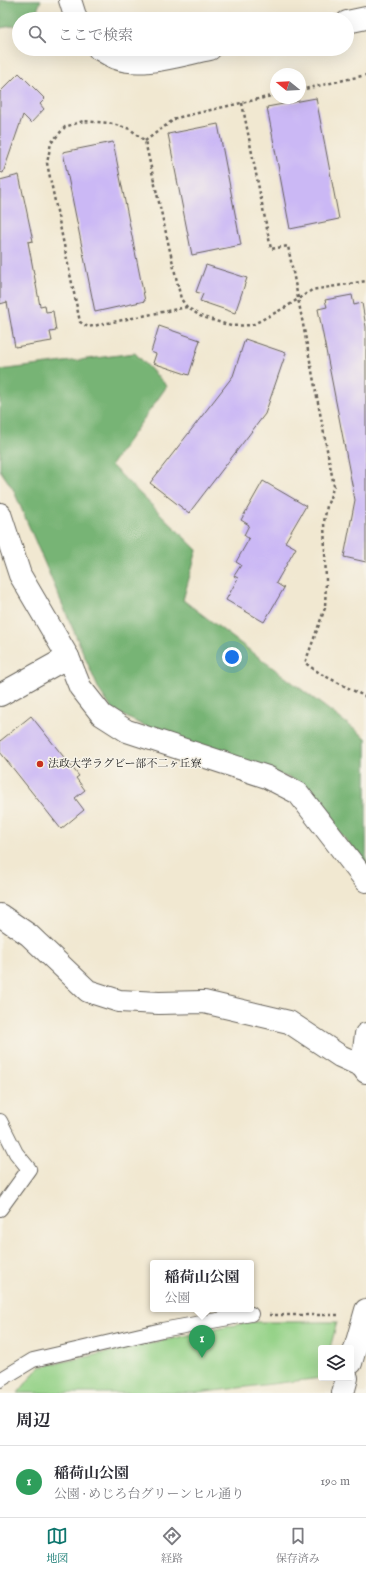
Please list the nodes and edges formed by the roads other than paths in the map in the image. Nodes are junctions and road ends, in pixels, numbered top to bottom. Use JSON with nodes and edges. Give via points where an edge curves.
{"nodes":[{"id":1,"x":70,"y":0,"type":"edge"},
{"id":2,"x":74,"y":12,"type":"edge"},
{"id":3,"x":366,"y":18,"type":"edge"},
{"id":4,"x":354,"y":21,"type":"edge"},
{"id":5,"x":112,"y":56,"type":"edge"},
{"id":6,"x":175,"y":56,"type":"edge"},
{"id":7,"x":0,"y":514,"type":"edge"},
{"id":8,"x":68,"y":657,"type":"junction"},
{"id":9,"x":0,"y":695,"type":"edge"},
{"id":10,"x":366,"y":881,"type":"edge"},
{"id":11,"x":0,"y":915,"type":"edge"},
{"id":12,"x":366,"y":1034,"type":"edge"},
{"id":13,"x":364,"y":1069,"type":"edge"},
{"id":14,"x":0,"y":1120,"type":"edge"},
{"id":15,"x":0,"y":1209,"type":"edge"},
{"id":16,"x":366,"y":1310,"type":"edge"},
{"id":17,"x":251,"y":1314,"type":"road end"},
{"id":18,"x":354,"y":1352,"type":"edge"},
{"id":19,"x":0,"y":1380,"type":"edge"},
{"id":20,"x":346,"y":1381,"type":"edge"},
{"id":21,"x":343,"y":1393,"type":"edge"}],
"edges":[{"from":1,"to":2,"type":"street"},
{"from":3,"to":4,"type":"street"},
{"from":5,"to":6,"type":"street","via":[[133,62]]},
{"from":7,"to":8,"type":"street","via":[[20,575]]},
{"from":8,"to":9,"type":"street"},
{"from":8,"to":10,"type":"street","via":[[80,687],[102,715],[127,731],[267,776],[298,793]]},
{"from":11,"to":13,"type":"street","via":[[29,935],[88,991],[119,1001],[204,1002],[289,1022]]},
{"from":12,"to":13,"type":"street"},
{"from":14,"to":15,"type":"lane","via":[[16,1153],[29,1169]]},
{"from":16,"to":18,"type":"street"},
{"from":17,"to":19,"type":"lane","via":[[162,1330],[33,1360]]},
{"from":20,"to":21,"type":"street"}]}
